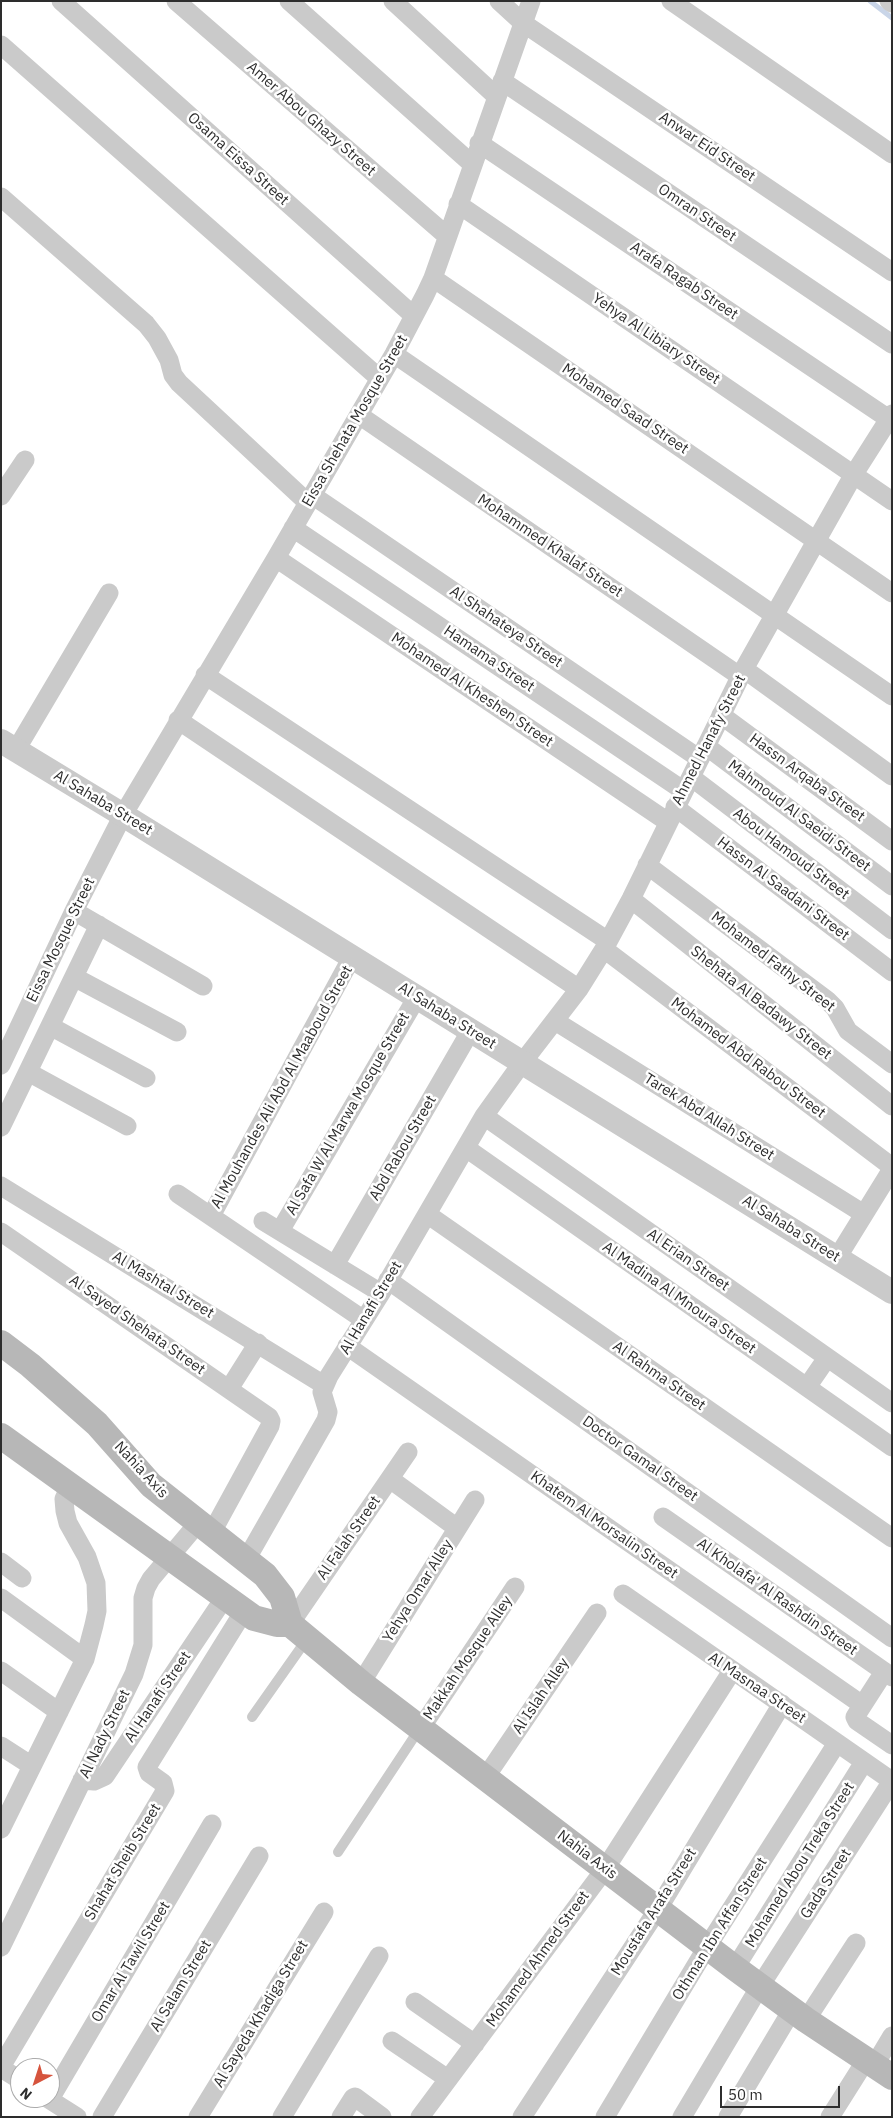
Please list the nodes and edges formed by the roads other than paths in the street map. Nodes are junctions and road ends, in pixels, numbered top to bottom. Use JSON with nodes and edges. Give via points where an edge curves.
{"nodes":[{"id":1,"x":61,"y":1,"type":"edge"},
{"id":2,"x":176,"y":1,"type":"edge"},
{"id":3,"x":289,"y":1,"type":"edge"},
{"id":4,"x":393,"y":1,"type":"edge"},
{"id":5,"x":498,"y":1,"type":"edge"},
{"id":6,"x":531,"y":1,"type":"edge"},
{"id":7,"x":670,"y":1,"type":"edge"},
{"id":8,"x":523,"y":23,"type":"junction"},
{"id":9,"x":1,"y":45,"type":"edge"},
{"id":10,"x":499,"y":89,"type":"junction"},
{"id":11,"x":479,"y":143,"type":"junction"},
{"id":12,"x":892,"y":154,"type":"edge"},
{"id":13,"x":472,"y":164,"type":"junction"},
{"id":14,"x":1,"y":197,"type":"edge"},
{"id":15,"x":458,"y":204,"type":"junction"},
{"id":16,"x":447,"y":236,"type":"junction"},
{"id":17,"x":892,"y":272,"type":"edge"},
{"id":18,"x":433,"y":278,"type":"junction"},
{"id":19,"x":414,"y":316,"type":"junction"},
{"id":20,"x":892,"y":344,"type":"edge"},
{"id":21,"x":394,"y":354,"type":"junction"},
{"id":22,"x":379,"y":378,"type":"junction"},
{"id":23,"x":359,"y":415,"type":"junction"},
{"id":24,"x":890,"y":417,"type":"edge"},
{"id":25,"x":25,"y":460,"type":"dead end"},
{"id":26,"x":854,"y":474,"type":"junction"},
{"id":27,"x":1,"y":496,"type":"edge"},
{"id":28,"x":310,"y":499,"type":"junction"},
{"id":29,"x":892,"y":501,"type":"edge"},
{"id":30,"x":293,"y":528,"type":"junction"},
{"id":31,"x":817,"y":540,"type":"junction"},
{"id":32,"x":276,"y":558,"type":"junction"},
{"id":33,"x":109,"y":593,"type":"dead end"},
{"id":34,"x":892,"y":593,"type":"edge"},
{"id":35,"x":774,"y":615,"type":"junction"},
{"id":36,"x":742,"y":673,"type":"junction"},
{"id":37,"x":205,"y":675,"type":"junction"},
{"id":38,"x":892,"y":696,"type":"edge"},
{"id":39,"x":721,"y":716,"type":"junction"},
{"id":40,"x":178,"y":720,"type":"junction"},
{"id":41,"x":9,"y":746,"type":"edge"},
{"id":42,"x":703,"y":753,"type":"junction"},
{"id":43,"x":892,"y":776,"type":"edge"},
{"id":44,"x":679,"y":799,"type":"junction"},
{"id":45,"x":123,"y":815,"type":"junction"},
{"id":46,"x":892,"y":841,"type":"edge"},
{"id":47,"x":647,"y":865,"type":"junction"},
{"id":48,"x":892,"y":886,"type":"edge"},
{"id":49,"x":631,"y":899,"type":"junction"},
{"id":50,"x":74,"y":910,"type":"junction"},
{"id":51,"x":99,"y":925,"type":"junction"},
{"id":52,"x":892,"y":930,"type":"edge"},
{"id":53,"x":606,"y":945,"type":"junction"},
{"id":54,"x":352,"y":957,"type":"junction"},
{"id":55,"x":892,"y":972,"type":"edge"},
{"id":56,"x":74,"y":977,"type":"junction"},
{"id":57,"x":203,"y":986,"type":"dead end"},
{"id":58,"x":579,"y":989,"type":"junction"},
{"id":59,"x":417,"y":997,"type":"junction"},
{"id":60,"x":555,"y":1021,"type":"junction"},
{"id":61,"x":50,"y":1026,"type":"junction"},
{"id":62,"x":471,"y":1030,"type":"junction"},
{"id":63,"x":177,"y":1032,"type":"dead end"},
{"id":64,"x":522,"y":1063,"type":"junction"},
{"id":65,"x":892,"y":1064,"type":"edge"},
{"id":66,"x":1,"y":1065,"type":"edge"},
{"id":67,"x":28,"y":1072,"type":"junction"},
{"id":68,"x":146,"y":1078,"type":"dead end"},
{"id":69,"x":892,"y":1106,"type":"edge"},
{"id":70,"x":484,"y":1116,"type":"junction"},
{"id":71,"x":126,"y":1126,"type":"dead end"},
{"id":72,"x":1,"y":1127,"type":"edge"},
{"id":73,"x":466,"y":1148,"type":"junction"},
{"id":74,"x":892,"y":1168,"type":"edge"},
{"id":75,"x":1,"y":1186,"type":"edge"},
{"id":76,"x":178,"y":1194,"type":"dead end"},
{"id":77,"x":427,"y":1214,"type":"junction"},
{"id":78,"x":864,"y":1214,"type":"junction"},
{"id":79,"x":211,"y":1216,"type":"junction"},
{"id":80,"x":263,"y":1221,"type":"dead end"},
{"id":81,"x":280,"y":1231,"type":"junction"},
{"id":82,"x":1,"y":1232,"type":"edge"},
{"id":83,"x":837,"y":1258,"type":"junction"},
{"id":84,"x":335,"y":1265,"type":"junction"},
{"id":85,"x":385,"y":1287,"type":"junction"},
{"id":86,"x":892,"y":1292,"type":"edge"},
{"id":87,"x":364,"y":1320,"type":"junction"},
{"id":88,"x":1,"y":1343,"type":"edge"},
{"id":89,"x":258,"y":1343,"type":"junction"},
{"id":90,"x":347,"y":1346,"type":"junction"},
{"id":91,"x":827,"y":1358,"type":"junction"},
{"id":92,"x":324,"y":1385,"type":"junction"},
{"id":93,"x":807,"y":1387,"type":"junction"},
{"id":94,"x":229,"y":1388,"type":"junction"},
{"id":95,"x":892,"y":1403,"type":"edge"},
{"id":96,"x":271,"y":1421,"type":"joint"},
{"id":97,"x":1,"y":1436,"type":"edge"},
{"id":98,"x":892,"y":1448,"type":"edge"},
{"id":99,"x":408,"y":1452,"type":"dead end"},
{"id":100,"x":390,"y":1479,"type":"junction"},
{"id":101,"x":70,"y":1486,"type":"junction"},
{"id":102,"x":475,"y":1500,"type":"dead end"},
{"id":103,"x":663,"y":1517,"type":"dead end"},
{"id":104,"x":457,"y":1528,"type":"junction"},
{"id":105,"x":204,"y":1529,"type":"junction"},
{"id":106,"x":892,"y":1538,"type":"edge"},
{"id":107,"x":169,"y":1557,"type":"junction"},
{"id":108,"x":246,"y":1560,"type":"junction"},
{"id":109,"x":1,"y":1562,"type":"edge"},
{"id":110,"x":22,"y":1578,"type":"dead end"},
{"id":111,"x":516,"y":1587,"type":"dead end"},
{"id":112,"x":623,"y":1594,"type":"dead end"},
{"id":113,"x":1,"y":1598,"type":"edge"},
{"id":114,"x":234,"y":1604,"type":"junction"},
{"id":115,"x":597,"y":1613,"type":"dead end"},
{"id":116,"x":299,"y":1631,"type":"junction"},
{"id":117,"x":892,"y":1638,"type":"edge"},
{"id":118,"x":85,"y":1659,"type":"junction"},
{"id":119,"x":1,"y":1671,"type":"edge"},
{"id":120,"x":732,"y":1671,"type":"junction"},
{"id":121,"x":888,"y":1675,"type":"edge"},
{"id":122,"x":361,"y":1683,"type":"junction"},
{"id":123,"x":782,"y":1704,"type":"junction"},
{"id":124,"x":861,"y":1704,"type":"junction"},
{"id":125,"x":59,"y":1712,"type":"junction"},
{"id":126,"x":252,"y":1717,"type":"dead end"},
{"id":127,"x":420,"y":1728,"type":"junction"},
{"id":128,"x":837,"y":1743,"type":"junction"},
{"id":129,"x":892,"y":1745,"type":"edge"},
{"id":130,"x":1,"y":1746,"type":"edge"},
{"id":131,"x":864,"y":1762,"type":"junction"},
{"id":132,"x":32,"y":1766,"type":"junction"},
{"id":133,"x":485,"y":1778,"type":"junction"},
{"id":134,"x":82,"y":1780,"type":"junction"},
{"id":135,"x":892,"y":1781,"type":"edge"},
{"id":136,"x":6,"y":1805,"type":"edge"},
{"id":137,"x":212,"y":1824,"type":"dead end"},
{"id":138,"x":1,"y":1829,"type":"edge"},
{"id":139,"x":338,"y":1852,"type":"dead end"},
{"id":140,"x":260,"y":1856,"type":"dead end"},
{"id":141,"x":605,"y":1869,"type":"junction"},
{"id":142,"x":658,"y":1909,"type":"junction"},
{"id":143,"x":324,"y":1912,"type":"dead end"},
{"id":144,"x":856,"y":1943,"type":"dead end"},
{"id":145,"x":1,"y":1947,"type":"edge"},
{"id":146,"x":708,"y":1947,"type":"junction"},
{"id":147,"x":379,"y":1956,"type":"dead end"},
{"id":148,"x":735,"y":1968,"type":"junction"},
{"id":149,"x":760,"y":1986,"type":"junction"},
{"id":150,"x":414,"y":2002,"type":"dead end"},
{"id":151,"x":799,"y":2015,"type":"junction"},
{"id":152,"x":892,"y":2036,"type":"edge"},
{"id":153,"x":392,"y":2041,"type":"dead end"},
{"id":154,"x":475,"y":2044,"type":"junction"},
{"id":155,"x":1,"y":2068,"type":"edge"},
{"id":156,"x":877,"y":2068,"type":"edge"},
{"id":157,"x":448,"y":2079,"type":"junction"},
{"id":158,"x":60,"y":2080,"type":"edge"},
{"id":159,"x":60,"y":2106,"type":"edge"},
{"id":160,"x":77,"y":2117,"type":"edge"},
{"id":161,"x":102,"y":2117,"type":"edge"},
{"id":162,"x":198,"y":2117,"type":"edge"},
{"id":163,"x":282,"y":2117,"type":"edge"},
{"id":164,"x":341,"y":2117,"type":"edge"},
{"id":165,"x":382,"y":2117,"type":"edge"},
{"id":166,"x":420,"y":2117,"type":"edge"},
{"id":167,"x":522,"y":2117,"type":"edge"},
{"id":168,"x":605,"y":2117,"type":"edge"},
{"id":169,"x":682,"y":2117,"type":"edge"},
{"id":170,"x":728,"y":2117,"type":"edge"},
{"id":171,"x":830,"y":2117,"type":"edge"}],
"edges":[{"from":1,"to":19,"type":"street","name":"Osama Eissa Street"},
{"from":2,"to":16,"type":"street","name":"Amer Abou Ghazy Street"},
{"from":3,"to":13,"type":"street"},
{"from":4,"to":10,"type":"street","name":"Omran Street"},
{"from":5,"to":8,"type":"street","name":"Anwar Eid Street"},
{"from":6,"to":8,"type":"street","name":"Eissa Shehata Mosque Street"},
{"from":7,"to":12,"type":"street"},
{"from":8,"to":10,"type":"street","name":"Eissa Shehata Mosque Street"},
{"from":8,"to":17,"type":"street","name":"Anwar Eid Street"},
{"from":9,"to":22,"type":"street"},
{"from":10,"to":11,"type":"street","name":"Eissa Shehata Mosque Street"},
{"from":10,"to":20,"type":"street","name":"Omran Street"},
{"from":11,"to":13,"type":"street","name":"Eissa Shehata Mosque Street"},
{"from":11,"to":24,"type":"street","name":"Arafa Ragab Street"},
{"from":13,"to":15,"type":"street","name":"Eissa Shehata Mosque Street"},
{"from":14,"to":28,"type":"street","name":"Al Shahateya Street","via":[[146,324],[158,338],[179,384]]},
{"from":15,"to":16,"type":"street","name":"Eissa Shehata Mosque Street"},
{"from":15,"to":26,"type":"street","name":"Yehya Al Libiary Street"},
{"from":16,"to":18,"type":"street","name":"Eissa Shehata Mosque Street"},
{"from":18,"to":19,"type":"street","name":"Eissa Shehata Mosque Street"},
{"from":18,"to":31,"type":"street","name":"Mohamed Saad Street"},
{"from":19,"to":21,"type":"street","name":"Eissa Shehata Mosque Street"},
{"from":21,"to":22,"type":"street","name":"Eissa Shehata Mosque Street"},
{"from":21,"to":35,"type":"street"},
{"from":22,"to":23,"type":"street","name":"Eissa Shehata Mosque Street"},
{"from":23,"to":28,"type":"street","name":"Eissa Shehata Mosque Street"},
{"from":23,"to":36,"type":"street","name":"Mohammed Khalaf Street"},
{"from":24,"to":26,"type":"street","name":"Ahmed Hanafy Street"},
{"from":25,"to":27,"type":"street"},
{"from":26,"to":29,"type":"street","name":"Yehya Al Libiary Street"},
{"from":26,"to":31,"type":"street","name":"Ahmed Hanafy Street"},
{"from":28,"to":30,"type":"street","name":"Eissa Shehata Mosque Street"},
{"from":28,"to":42,"type":"street","name":"Al Shahateya Street"},
{"from":30,"to":32,"type":"street","name":"Eissa Shehata Mosque Street"},
{"from":30,"to":44,"type":"street","name":"Hamama Street"},
{"from":31,"to":34,"type":"street","name":"Mohamed Saad Street"},
{"from":31,"to":35,"type":"street","name":"Ahmed Hanafy Street"},
{"from":32,"to":37,"type":"street","name":"Eissa Shehata Mosque Street"},
{"from":32,"to":44,"type":"street","name":"Mohamed Al Kheshen Street"},
{"from":33,"to":41,"type":"street"},
{"from":35,"to":36,"type":"street","name":"Ahmed Hanafy Street"},
{"from":35,"to":38,"type":"street"},
{"from":36,"to":39,"type":"street","name":"Ahmed Hanafy Street"},
{"from":36,"to":43,"type":"street","name":"Mohammed Khalaf Street"},
{"from":37,"to":40,"type":"street","name":"Eissa Shehata Mosque Street"},
{"from":37,"to":53,"type":"street","name":"Mohamed Abd Rabou Street"},
{"from":39,"to":42,"type":"street","name":"Ahmed Hanafy Street"},
{"from":39,"to":46,"type":"street","name":"Hassn Arqaba Street"},
{"from":40,"to":45,"type":"street","name":"Eissa Shehata Mosque Street"},
{"from":40,"to":58,"type":"street"},
{"from":41,"to":45,"type":"street","name":"Al Sahaba Street"},
{"from":42,"to":44,"type":"street","name":"Ahmed Hanafy Street"},
{"from":42,"to":48,"type":"street","name":"Mahmoud Al Saeidi Street"},
{"from":44,"to":47,"type":"street","name":"Ahmed Hanafy Street"},
{"from":44,"to":52,"type":"street","name":"Abou Hamoud Street"},
{"from":44,"to":55,"type":"street","name":"Hassn Al Saadani Street"},
{"from":45,"to":50,"type":"street","name":"Eissa Mosque Street"},
{"from":45,"to":54,"type":"street","name":"Al Sahaba Street"},
{"from":47,"to":49,"type":"street","name":"Ahmed Hanafy Street"},
{"from":47,"to":65,"type":"street","name":"Mohamed Fathy Street","via":[[827,1000],[853,1036]]},
{"from":49,"to":53,"type":"street","name":"Ahmed Hanafy Street"},
{"from":49,"to":69,"type":"street","name":"Shehata Al Badawy Street"},
{"from":50,"to":51,"type":"street"},
{"from":50,"to":66,"type":"street","name":"Eissa Mosque Street"},
{"from":51,"to":56,"type":"street"},
{"from":51,"to":57,"type":"street"},
{"from":53,"to":58,"type":"street","name":"Ahmed Hanafy Street"},
{"from":53,"to":74,"type":"street","name":"Mohamed Abd Rabou Street"},
{"from":54,"to":59,"type":"street","name":"Al Sahaba Street"},
{"from":54,"to":79,"type":"street","name":"Al Mouhandes Ali Abd Al Maaboud Street"},
{"from":56,"to":61,"type":"street"},
{"from":56,"to":63,"type":"street"},
{"from":58,"to":60,"type":"street","name":"Ahmed Hanafy Street"},
{"from":59,"to":62,"type":"street","name":"Al Sahaba Street"},
{"from":59,"to":81,"type":"street","name":"Al Safa W Al Marwa Mosque Street"},
{"from":60,"to":64,"type":"street","name":"Ahmed Hanafy Street"},
{"from":60,"to":78,"type":"street","name":"Tarek Abd Allah Street"},
{"from":61,"to":67,"type":"street"},
{"from":61,"to":68,"type":"street"},
{"from":62,"to":64,"type":"street","name":"Al Sahaba Street"},
{"from":62,"to":84,"type":"street","name":"Abd Rabou Street"},
{"from":64,"to":70,"type":"street","name":"Al Hanafi Street"},
{"from":64,"to":83,"type":"street","name":"Al Sahaba Street"},
{"from":67,"to":71,"type":"street"},
{"from":67,"to":72,"type":"street"},
{"from":70,"to":73,"type":"street","name":"Al Hanafi Street"},
{"from":70,"to":91,"type":"street","name":"Al Erian Street"},
{"from":73,"to":77,"type":"street","name":"Al Hanafi Street"},
{"from":73,"to":93,"type":"street","name":"Al Madina Al Mnoura Street"},
{"from":74,"to":78,"type":"street"},
{"from":75,"to":89,"type":"street","name":"Al Mashtal Street"},
{"from":76,"to":79,"type":"street"},
{"from":77,"to":85,"type":"street","name":"Al Hanafi Street"},
{"from":77,"to":106,"type":"street","name":"Al Rahma Street"},
{"from":78,"to":83,"type":"street"},
{"from":79,"to":87,"type":"street"},
{"from":80,"to":81,"type":"street","name":"Doctor Gamal Street"},
{"from":81,"to":84,"type":"street","name":"Doctor Gamal Street"},
{"from":82,"to":94,"type":"street","name":"Al Sayed Shehata Street"},
{"from":83,"to":86,"type":"street","name":"Al Sahaba Street"},
{"from":84,"to":85,"type":"street","name":"Doctor Gamal Street"},
{"from":85,"to":87,"type":"street","name":"Al Hanafi Street"},
{"from":85,"to":117,"type":"street","name":"Doctor Gamal Street"},
{"from":87,"to":90,"type":"street","name":"Al Hanafi Street"},
{"from":88,"to":105,"type":"main road","name":"Nahia Axis","via":[[97,1424],[151,1485]]},
{"from":89,"to":92,"type":"street","name":"Al Mashtal Street"},
{"from":89,"to":94,"type":"street"},
{"from":90,"to":92,"type":"street","name":"Al Hanafi Street"},
{"from":90,"to":124,"type":"street","name":"Khatem Al Morsalin Street"},
{"from":91,"to":93,"type":"street"},
{"from":91,"to":95,"type":"street","name":"Al Erian Street"},
{"from":92,"to":108,"type":"street","via":[[326,1420]]},
{"from":93,"to":98,"type":"street","name":"Al Madina Al Mnoura Street"},
{"from":94,"to":96,"type":"street","name":"Al Sayed Shehata Street","via":[[268,1415]]},
{"from":96,"to":105,"type":"street","name":"Al Nady Street"},
{"from":97,"to":101,"type":"main road"},
{"from":99,"to":100,"type":"street","name":"Al Falah Street"},
{"from":100,"to":104,"type":"street"},
{"from":100,"to":116,"type":"street","name":"Al Falah Street"},
{"from":101,"to":107,"type":"main road"},
{"from":101,"to":118,"type":"street","via":[[64,1499],[68,1523],[92,1570],[97,1597],[97,1611]]},
{"from":102,"to":104,"type":"street","name":"Yehya Omar Alley"},
{"from":103,"to":121,"type":"street","name":"Al Kholafa' Al Rashdin Street"},
{"from":104,"to":122,"type":"street","name":"Yehya Omar Alley"},
{"from":105,"to":107,"type":"street","name":"Al Nady Street"},
{"from":105,"to":108,"type":"main road","name":"Nahia Axis"},
{"from":107,"to":114,"type":"main road"},
{"from":107,"to":134,"type":"street","name":"Al Nady Street","via":[[146,1588],[139,1660]]},
{"from":108,"to":116,"type":"main road","name":"Nahia Axis","via":[[274,1586]]},
{"from":109,"to":110,"type":"street"},
{"from":111,"to":127,"type":"street","name":"Makkah Mosque Alley"},
{"from":112,"to":120,"type":"street","name":"Al Masnaa Street"},
{"from":113,"to":118,"type":"street"},
{"from":114,"to":116,"type":"main road","via":[[265,1622]]},
{"from":114,"to":134,"type":"street","name":"Al Hanafi Street","via":[[105,1776],[94,1781]]},
{"from":114,"to":155,"type":"street","name":"Shahat Sheib Street","via":[[147,1767],[149,1774],[165,1785],[165,1791]]},
{"from":115,"to":133,"type":"street","name":"Al Islah Alley"},
{"from":116,"to":122,"type":"main road","name":"Nahia Axis"},
{"from":116,"to":126,"type":"lane"},
{"from":118,"to":125,"type":"street"},
{"from":119,"to":125,"type":"street"},
{"from":120,"to":123,"type":"street","name":"Al Masnaa Street"},
{"from":120,"to":141,"type":"street","name":"Mohamed Ahmed Street"},
{"from":121,"to":124,"type":"street"},
{"from":122,"to":127,"type":"main road","name":"Nahia Axis"},
{"from":123,"to":128,"type":"street","name":"Al Masnaa Street"},
{"from":123,"to":142,"type":"street","name":"Moustafa Arafa Street"},
{"from":124,"to":129,"type":"street","via":[[856,1720]]},
{"from":125,"to":132,"type":"street"},
{"from":127,"to":133,"type":"main road","name":"Nahia Axis"},
{"from":127,"to":139,"type":"lane"},
{"from":128,"to":131,"type":"street","name":"Al Masnaa Street"},
{"from":128,"to":146,"type":"street","name":"Othman Ibn Affan Street"},
{"from":130,"to":132,"type":"street"},
{"from":131,"to":135,"type":"street","name":"Al Masnaa Street"},
{"from":131,"to":148,"type":"street","name":"Mohamed Abou Treka Street"},
{"from":132,"to":136,"type":"street"},
{"from":133,"to":141,"type":"main road","name":"Nahia Axis"},
{"from":134,"to":145,"type":"street","name":"Al Nady Street"},
{"from":135,"to":149,"type":"street","name":"Gada Street"},
{"from":136,"to":138,"type":"street"},
{"from":137,"to":158,"type":"street","name":"Omar Al Tawil Street"},
{"from":140,"to":161,"type":"street","name":"Al Salam Street"},
{"from":141,"to":142,"type":"main road","name":"Nahia Axis"},
{"from":141,"to":154,"type":"street","name":"Mohamed Ahmed Street"},
{"from":142,"to":146,"type":"main road","name":"Nahia Axis"},
{"from":142,"to":167,"type":"street","name":"Moustafa Arafa Street"},
{"from":143,"to":162,"type":"street","name":"Al Sayeda Khadiga Street"},
{"from":144,"to":151,"type":"street"},
{"from":146,"to":148,"type":"main road","name":"Nahia Axis"},
{"from":146,"to":168,"type":"street","name":"Othman Ibn Affan Street"},
{"from":147,"to":163,"type":"street"},
{"from":148,"to":149,"type":"main road","name":"Nahia Axis"},
{"from":149,"to":151,"type":"main road","name":"Nahia Axis"},
{"from":149,"to":169,"type":"street","name":"Gada Street"},
{"from":150,"to":154,"type":"street"},
{"from":151,"to":156,"type":"main road","name":"Nahia Axis"},
{"from":151,"to":170,"type":"street"},
{"from":152,"to":156,"type":"street"},
{"from":153,"to":157,"type":"street"},
{"from":154,"to":157,"type":"street","name":"Mohamed Ahmed Street"},
{"from":156,"to":171,"type":"street"},
{"from":157,"to":166,"type":"street","name":"Mohamed Ahmed Street"},
{"from":159,"to":160,"type":"street"},
{"from":164,"to":165,"type":"street","via":[[353,2098]]}]}
